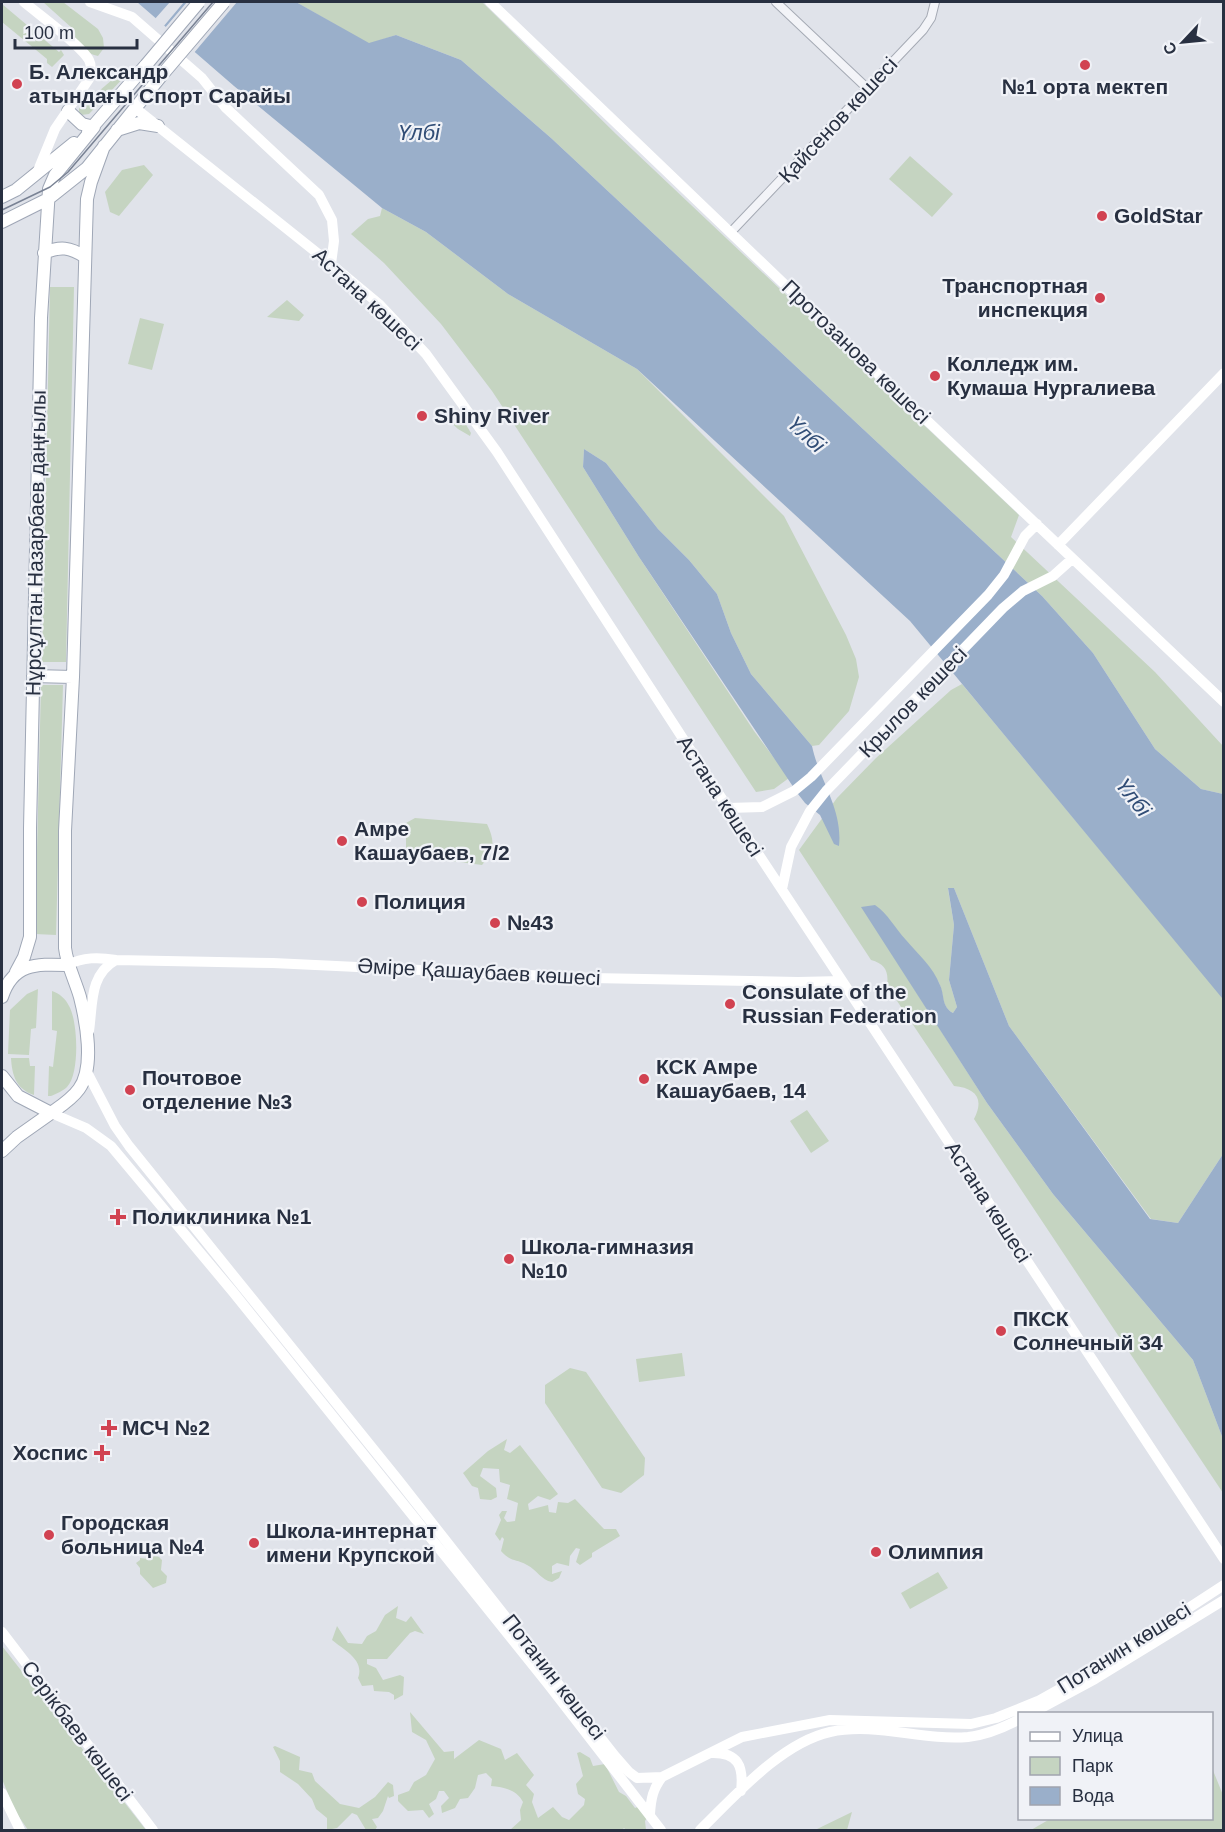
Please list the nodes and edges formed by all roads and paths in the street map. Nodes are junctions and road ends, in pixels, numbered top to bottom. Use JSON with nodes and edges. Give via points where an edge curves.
{"nodes":[{"id":1,"x":24,"y":2,"type":"edge"},
{"id":2,"x":90,"y":2,"type":"edge"},
{"id":3,"x":200,"y":2,"type":"edge"},
{"id":4,"x":224,"y":2,"type":"edge"},
{"id":5,"x":490,"y":2,"type":"edge"},
{"id":6,"x":776,"y":2,"type":"edge"},
{"id":7,"x":935,"y":2,"type":"edge"},
{"id":8,"x":868,"y":89,"type":"junction"},
{"id":9,"x":135,"y":108,"type":"junction"},
{"id":10,"x":68,"y":111,"type":"junction"},
{"id":11,"x":158,"y":126,"type":"junction"},
{"id":12,"x":94,"y":127,"type":"junction"},
{"id":13,"x":117,"y":130,"type":"junction"},
{"id":14,"x":104,"y":146,"type":"junction"},
{"id":15,"x":36,"y":173,"type":"junction"},
{"id":16,"x":2,"y":197,"type":"edge"},
{"id":17,"x":48,"y":200,"type":"junction"},
{"id":18,"x":2,"y":222,"type":"edge"},
{"id":19,"x":731,"y":232,"type":"junction"},
{"id":20,"x":44,"y":253,"type":"junction"},
{"id":21,"x":85,"y":257,"type":"junction"},
{"id":22,"x":331,"y":264,"type":"junction"},
{"id":23,"x":1224,"y":373,"type":"edge"},
{"id":24,"x":1037,"y":524,"type":"junction"},
{"id":25,"x":1058,"y":545,"type":"junction"},
{"id":26,"x":1072,"y":559,"type":"junction"},
{"id":27,"x":33,"y":676,"type":"junction"},
{"id":28,"x":73,"y":677,"type":"junction"},
{"id":29,"x":1224,"y":702,"type":"edge"},
{"id":30,"x":728,"y":808,"type":"junction"},
{"id":31,"x":782,"y":890,"type":"junction"},
{"id":32,"x":116,"y":960,"type":"junction"},
{"id":33,"x":67,"y":965,"type":"junction"},
{"id":34,"x":16,"y":972,"type":"junction"},
{"id":35,"x":842,"y":981,"type":"junction"},
{"id":36,"x":2,"y":997,"type":"edge"},
{"id":37,"x":87,"y":1042,"type":"junction"},
{"id":38,"x":87,"y":1072,"type":"junction"},
{"id":39,"x":2,"y":1076,"type":"edge"},
{"id":40,"x":51,"y":1113,"type":"junction"},
{"id":41,"x":2,"y":1150,"type":"edge"},
{"id":42,"x":1224,"y":1559,"type":"edge"},
{"id":43,"x":1224,"y":1585,"type":"edge"},
{"id":44,"x":1224,"y":1600,"type":"edge"},
{"id":45,"x":2,"y":1632,"type":"edge"},
{"id":46,"x":1032,"y":1712,"type":"edge"},
{"id":47,"x":1018,"y":1720,"type":"edge"},
{"id":48,"x":838,"y":1725,"type":"junction"},
{"id":49,"x":709,"y":1753,"type":"junction"},
{"id":50,"x":662,"y":1777,"type":"junction"},
{"id":51,"x":741,"y":1791,"type":"junction"},
{"id":52,"x":2,"y":1793,"type":"edge"},
{"id":53,"x":650,"y":1814,"type":"junction"},
{"id":54,"x":663,"y":1828,"type":"edge"},
{"id":55,"x":20,"y":1830,"type":"edge"},
{"id":56,"x":153,"y":1830,"type":"edge"},
{"id":57,"x":700,"y":1830,"type":"edge"}],
"edges":[{"from":1,"to":10,"type":"main road","via":[[90,61],[90,79]]},
{"from":2,"to":22,"type":"main road","via":[[132,17],[201,78],[225,107],[319,195],[332,220]]},
{"from":3,"to":12,"type":"main road","bridge":true},
{"from":4,"to":9,"type":"main road","bridge":true},
{"from":5,"to":19,"type":"main road","name":"Протозанова көшесі"},
{"from":6,"to":8,"type":"street"},
{"from":7,"to":8,"type":"street","name":"Қайсенов көшесі","via":[[923,30]]},
{"from":8,"to":19,"type":"street","name":"Қайсенов көшесі"},
{"from":9,"to":11,"type":"main road","name":"Астана көшесі"},
{"from":9,"to":13,"type":"main road"},
{"from":10,"to":12,"type":"main road","via":[[82,124]]},
{"from":10,"to":15,"type":"main road"},
{"from":11,"to":13,"type":"main road","via":[[139,123]]},
{"from":11,"to":22,"type":"main road","name":"Астана көшесі"},
{"from":12,"to":15,"type":"main road"},
{"from":12,"to":17,"type":"main road","name":"Нұрсұлтан Назарбаев даңғылы","via":[[55,175]]},
{"from":13,"to":14,"type":"main road"},
{"from":14,"to":17,"type":"main road","via":[[87,168]]},
{"from":14,"to":21,"type":"main road","name":"Нұрсұлтан Назарбаев даңғылы","via":[[87,199]]},
{"from":15,"to":16,"type":"main road"},
{"from":17,"to":18,"type":"main road"},
{"from":17,"to":20,"type":"main road","name":"Нұрсұлтан Назарбаев даңғылы"},
{"from":19,"to":24,"type":"main road","name":"Протозанова көшесі"},
{"from":20,"to":21,"type":"main road","via":[[67,248]]},
{"from":20,"to":27,"type":"main road","name":"Нұрсұлтан Назарбаев даңғылы"},
{"from":21,"to":28,"type":"main road","name":"Нұрсұлтан Назарбаев даңғылы"},
{"from":22,"to":30,"type":"main road","name":"Астана көшесі","via":[[379,304],[429,358],[497,452]]},
{"from":23,"to":25,"type":"main road"},
{"from":24,"to":25,"type":"main road","name":"Протозанова көшесі"},
{"from":24,"to":30,"type":"main road","name":"Крылов көшесі","via":[[988,595],[811,777],[794,791],[762,807]]},
{"from":25,"to":26,"type":"main road","name":"Протозанова көшесі"},
{"from":26,"to":29,"type":"main road","name":"Протозанова көшесі"},
{"from":26,"to":31,"type":"main road","name":"Крылов көшесі","via":[[1053,576],[1023,591],[826,791],[791,847]]},
{"from":27,"to":28,"type":"main road"},
{"from":27,"to":34,"type":"main road","name":"Нұрсұлтан Назарбаев даңғылы","via":[[30,937]]},
{"from":28,"to":33,"type":"main road","name":"Нұрсұлтан Назарбаев даңғылы","via":[[65,831]]},
{"from":30,"to":31,"type":"main road","name":"Астана көшесі"},
{"from":31,"to":35,"type":"main road","name":"Астана көшесі"},
{"from":32,"to":33,"type":"main road","name":"Әміре Қашаубаев көшесі","via":[[99,957]]},
{"from":32,"to":35,"type":"main road","name":"Әміре Қашаубаев көшесі","via":[[591,978]]},
{"from":32,"to":37,"type":"main road","via":[[98,976]]},
{"from":33,"to":34,"type":"main road","via":[[37,965]]},
{"from":33,"to":37,"type":"main road","name":"Нұрсұлтан Назарбаев даңғылы","via":[[79,996]]},
{"from":34,"to":36,"type":"main road","name":"Нұрсұлтан Назарбаев даңғылы"},
{"from":35,"to":42,"type":"main road","name":"Астана көшесі"},
{"from":37,"to":38,"type":"main road","name":"Нұрсұлтан Назарбаев даңғылы"},
{"from":38,"to":40,"type":"main road","via":[[81,1087]]},
{"from":38,"to":50,"type":"main road","name":"Потанин көшесі","via":[[129,1146],[622,1764],[637,1778]]},
{"from":39,"to":40,"type":"main road","via":[[18,1096]]},
{"from":40,"to":41,"type":"main road"},
{"from":40,"to":53,"type":"main road","name":"Потанин көшесі","via":[[86,1128],[111,1146],[240,1301]]},
{"from":43,"to":48,"type":"main road","name":"Потанин көшесі","via":[[1095,1670],[996,1719],[971,1724]]},
{"from":44,"to":46,"type":"main road","name":"Потанин көшесі","via":[[1095,1679]]},
{"from":45,"to":56,"type":"main road","name":"Серікбаев көшесі"},
{"from":47,"to":48,"type":"main road","name":"Потанин көшесі","via":[[986,1734],[966,1737]]},
{"from":48,"to":49,"type":"main road","name":"Потанин көшесі","via":[[742,1737]]},
{"from":48,"to":51,"type":"main road","name":"Потанин көшесі","via":[[794,1748]]},
{"from":49,"to":50,"type":"main road","name":"Потанин көшесі"},
{"from":49,"to":51,"type":"main road","via":[[723,1752],[738,1763]]},
{"from":50,"to":53,"type":"main road","via":[[651,1797]]},
{"from":51,"to":57,"type":"main road","name":"Потанин көшесі"},
{"from":52,"to":55,"type":"main road"},
{"from":53,"to":54,"type":"main road","name":"Потанин көшесі"}]}
